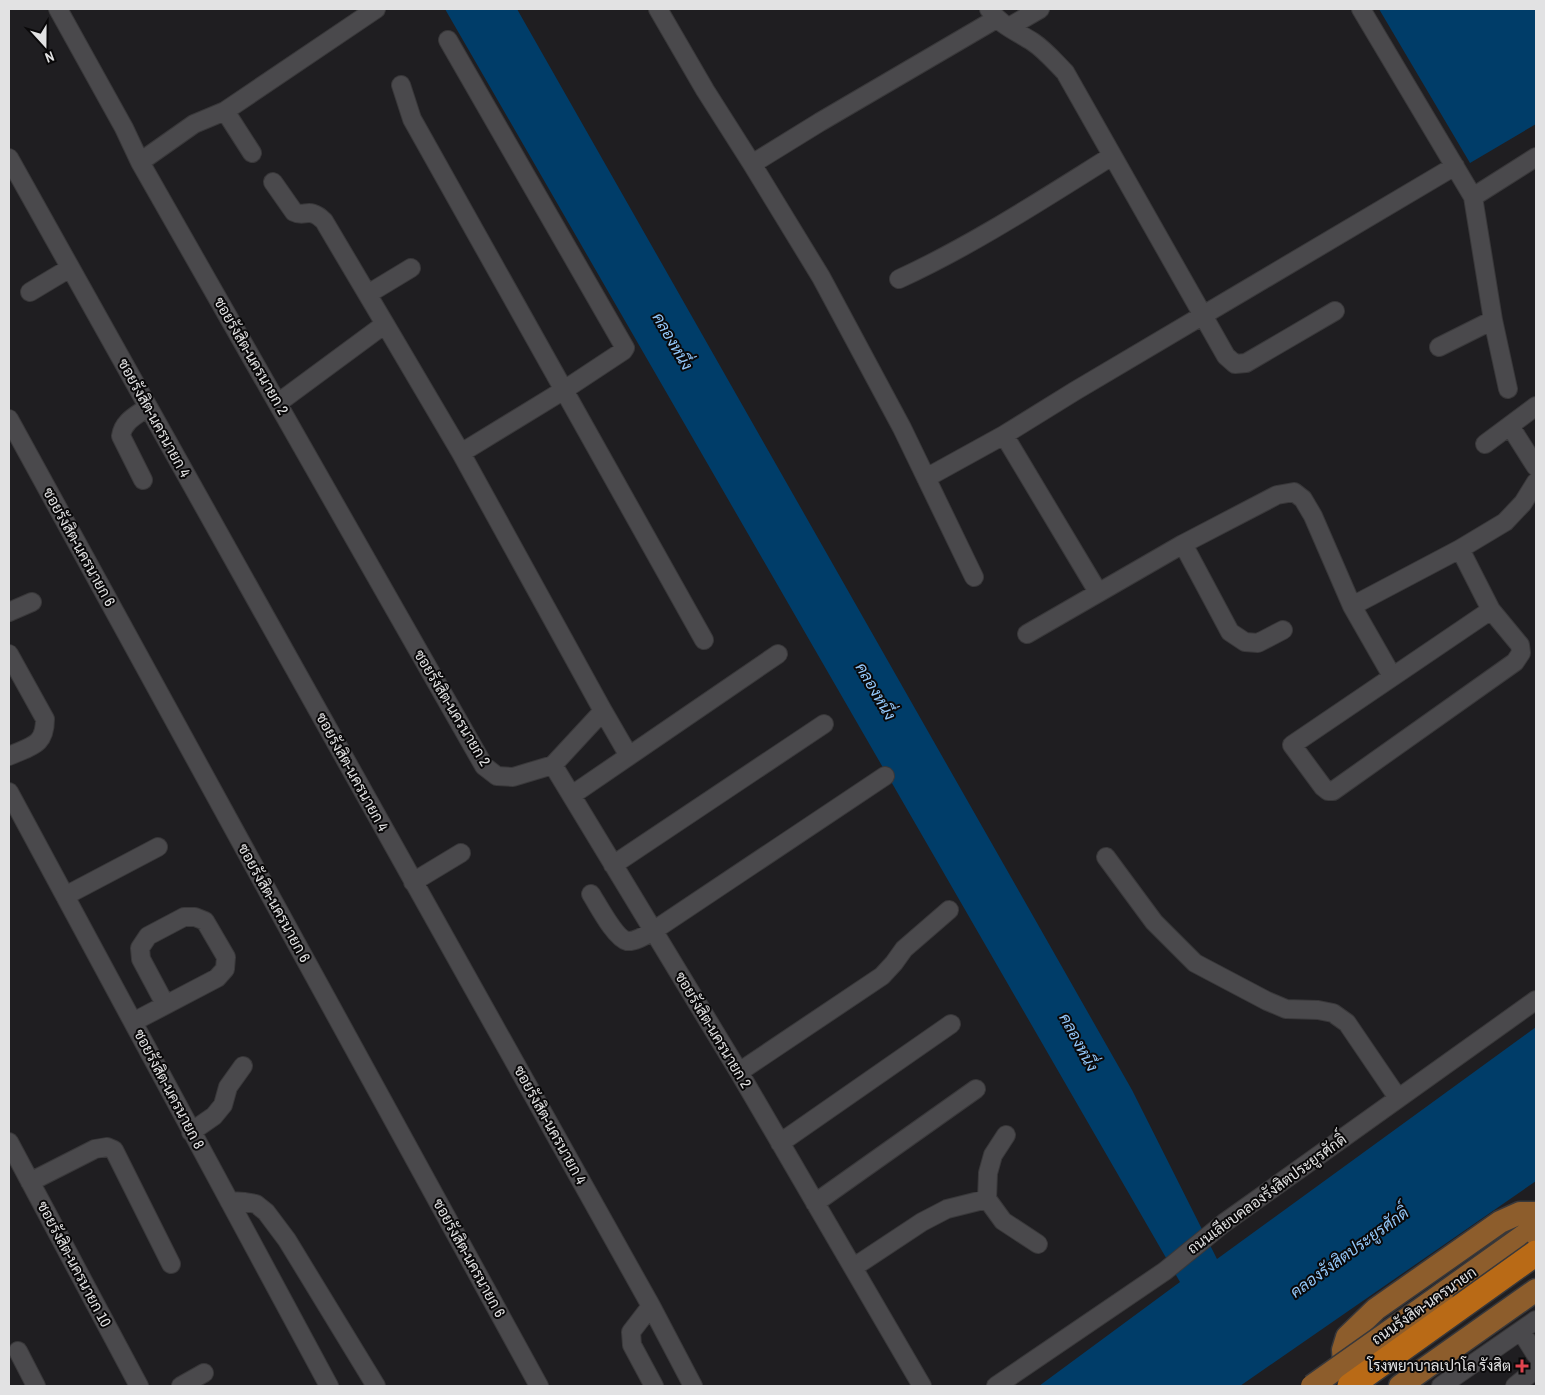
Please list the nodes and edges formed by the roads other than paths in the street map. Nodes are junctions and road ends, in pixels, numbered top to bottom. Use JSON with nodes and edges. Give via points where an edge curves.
{"nodes":[{"id":1,"x":58,"y":9,"type":"edge"},
{"id":2,"x":376,"y":9,"type":"edge"},
{"id":3,"x":658,"y":9,"type":"edge"},
{"id":4,"x":1040,"y":9,"type":"edge"},
{"id":5,"x":1360,"y":9,"type":"edge"},
{"id":6,"x":998,"y":18,"type":"edge"},
{"id":7,"x":448,"y":40,"type":"dead end"},
{"id":8,"x":401,"y":85,"type":"dead end"},
{"id":9,"x":225,"y":111,"type":"junction"},
{"id":10,"x":252,"y":153,"type":"dead end"},
{"id":11,"x":1112,"y":156,"type":"junction"},
{"id":12,"x":1536,"y":157,"type":"edge"},
{"id":13,"x":9,"y":158,"type":"edge"},
{"id":14,"x":140,"y":162,"type":"junction"},
{"id":15,"x":752,"y":164,"type":"junction"},
{"id":16,"x":1454,"y":166,"type":"junction"},
{"id":17,"x":273,"y":182,"type":"dead end"},
{"id":18,"x":1473,"y":198,"type":"junction"},
{"id":19,"x":70,"y":268,"type":"junction"},
{"id":20,"x":411,"y":268,"type":"dead end"},
{"id":21,"x":899,"y":279,"type":"dead end"},
{"id":22,"x":30,"y":292,"type":"dead end"},
{"id":23,"x":368,"y":294,"type":"junction"},
{"id":24,"x":1335,"y":311,"type":"dead end"},
{"id":25,"x":1204,"y":315,"type":"junction"},
{"id":26,"x":1494,"y":320,"type":"junction"},
{"id":27,"x":384,"y":324,"type":"junction"},
{"id":28,"x":1439,"y":347,"type":"dead end"},
{"id":29,"x":1508,"y":389,"type":"dead end"},
{"id":30,"x":564,"y":390,"type":"junction"},
{"id":31,"x":278,"y":403,"type":"junction"},
{"id":32,"x":1536,"y":406,"type":"edge"},
{"id":33,"x":148,"y":407,"type":"junction"},
{"id":34,"x":9,"y":419,"type":"edge"},
{"id":35,"x":1510,"y":426,"type":"junction"},
{"id":36,"x":1004,"y":435,"type":"junction"},
{"id":37,"x":1485,"y":444,"type":"dead end"},
{"id":38,"x":461,"y":453,"type":"junction"},
{"id":39,"x":1536,"y":467,"type":"edge"},
{"id":40,"x":926,"y":478,"type":"junction"},
{"id":41,"x":143,"y":480,"type":"dead end"},
{"id":42,"x":1536,"y":482,"type":"edge"},
{"id":43,"x":1182,"y":544,"type":"junction"},
{"id":44,"x":1460,"y":549,"type":"junction"},
{"id":45,"x":974,"y":577,"type":"dead end"},
{"id":46,"x":1098,"y":592,"type":"junction"},
{"id":47,"x":32,"y":602,"type":"dead end"},
{"id":48,"x":1352,"y":606,"type":"junction"},
{"id":49,"x":1490,"y":610,"type":"junction"},
{"id":50,"x":9,"y":612,"type":"edge"},
{"id":51,"x":1283,"y":630,"type":"dead end"},
{"id":52,"x":1027,"y":634,"type":"dead end"},
{"id":53,"x":704,"y":640,"type":"dead end"},
{"id":54,"x":9,"y":654,"type":"edge"},
{"id":55,"x":778,"y":654,"type":"dead end"},
{"id":56,"x":1392,"y":676,"type":"junction"},
{"id":57,"x":603,"y":712,"type":"junction"},
{"id":58,"x":824,"y":724,"type":"dead end"},
{"id":59,"x":9,"y":756,"type":"edge"},
{"id":60,"x":629,"y":756,"type":"junction"},
{"id":61,"x":553,"y":765,"type":"junction"},
{"id":62,"x":885,"y":776,"type":"dead end"},
{"id":63,"x":9,"y":792,"type":"edge"},
{"id":64,"x":572,"y":795,"type":"junction"},
{"id":65,"x":158,"y":847,"type":"dead end"},
{"id":66,"x":461,"y":853,"type":"dead end"},
{"id":67,"x":1106,"y":857,"type":"dead end"},
{"id":68,"x":613,"y":865,"type":"junction"},
{"id":69,"x":413,"y":882,"type":"junction"},
{"id":70,"x":590,"y":894,"type":"dead end"},
{"id":71,"x":65,"y":896,"type":"junction"},
{"id":72,"x":949,"y":910,"type":"dead end"},
{"id":73,"x":653,"y":931,"type":"junction"},
{"id":74,"x":1536,"y":1000,"type":"edge"},
{"id":75,"x":165,"y":1004,"type":"junction"},
{"id":76,"x":133,"y":1022,"type":"junction"},
{"id":77,"x":951,"y":1024,"type":"dead end"},
{"id":78,"x":243,"y":1066,"type":"dead end"},
{"id":79,"x":738,"y":1072,"type":"junction"},
{"id":80,"x":976,"y":1089,"type":"dead end"},
{"id":81,"x":1398,"y":1098,"type":"junction"},
{"id":82,"x":191,"y":1132,"type":"junction"},
{"id":83,"x":1006,"y":1135,"type":"dead end"},
{"id":84,"x":9,"y":1142,"type":"edge"},
{"id":85,"x":780,"y":1143,"type":"junction"},
{"id":86,"x":30,"y":1182,"type":"junction"},
{"id":87,"x":987,"y":1200,"type":"junction"},
{"id":88,"x":229,"y":1201,"type":"junction"},
{"id":89,"x":815,"y":1202,"type":"junction"},
{"id":90,"x":1536,"y":1213,"type":"edge"},
{"id":91,"x":1536,"y":1226,"type":"edge"},
{"id":92,"x":1038,"y":1244,"type":"dead end"},
{"id":93,"x":1536,"y":1253,"type":"edge"},
{"id":94,"x":172,"y":1264,"type":"dead end"},
{"id":95,"x":854,"y":1267,"type":"junction"},
{"id":96,"x":1536,"y":1290,"type":"edge"},
{"id":97,"x":651,"y":1306,"type":"junction"},
{"id":98,"x":1536,"y":1320,"type":"edge"},
{"id":99,"x":1521,"y":1331,"type":"junction"},
{"id":100,"x":18,"y":1351,"type":"dead end"},
{"id":101,"x":1536,"y":1355,"type":"edge"},
{"id":102,"x":1536,"y":1369,"type":"edge"},
{"id":103,"x":204,"y":1373,"type":"dead end"},
{"id":104,"x":36,"y":1386,"type":"edge"},
{"id":105,"x":139,"y":1386,"type":"edge"},
{"id":106,"x":181,"y":1386,"type":"edge"},
{"id":107,"x":329,"y":1386,"type":"edge"},
{"id":108,"x":376,"y":1386,"type":"edge"},
{"id":109,"x":539,"y":1386,"type":"edge"},
{"id":110,"x":654,"y":1386,"type":"edge"},
{"id":111,"x":693,"y":1386,"type":"edge"},
{"id":112,"x":922,"y":1386,"type":"edge"},
{"id":113,"x":996,"y":1386,"type":"edge"},
{"id":114,"x":1312,"y":1386,"type":"edge"},
{"id":115,"x":1350,"y":1386,"type":"edge"},
{"id":116,"x":1358,"y":1386,"type":"edge"},
{"id":117,"x":1400,"y":1386,"type":"edge"},
{"id":118,"x":1441,"y":1386,"type":"edge"},
{"id":119,"x":1515,"y":1386,"type":"edge"}],
"edges":[{"from":1,"to":14,"type":"street","name":"ซอยรังสิต-นครนายก 2"},
{"from":2,"to":9,"type":"street"},
{"from":3,"to":15,"type":"street"},
{"from":4,"to":6,"type":"street"},
{"from":5,"to":16,"type":"street"},
{"from":6,"to":11,"type":"street","via":[[1049,55],[1065,72]]},
{"from":6,"to":15,"type":"street"},
{"from":7,"to":30,"type":"street","via":[[625,345],[623,351]]},
{"from":8,"to":30,"type":"street","via":[[412,119]]},
{"from":9,"to":10,"type":"street"},
{"from":9,"to":14,"type":"street","via":[[194,124]]},
{"from":11,"to":21,"type":"street","via":[[986,233]]},
{"from":11,"to":25,"type":"street"},
{"from":12,"to":18,"type":"street"},
{"from":13,"to":19,"type":"street","name":"ซอยรังสิต-นครนายก 4"},
{"from":14,"to":31,"type":"street","name":"ซอยรังสิต-นครนายก 2"},
{"from":15,"to":40,"type":"street","via":[[821,277]]},
{"from":16,"to":18,"type":"street"},
{"from":16,"to":25,"type":"street"},
{"from":17,"to":23,"type":"street","via":[[294,212],[310,212],[324,222]]},
{"from":18,"to":26,"type":"street"},
{"from":19,"to":22,"type":"street"},
{"from":19,"to":33,"type":"street","name":"ซอยรังสิต-นครนายก 4"},
{"from":20,"to":23,"type":"street"},
{"from":23,"to":27,"type":"street"},
{"from":24,"to":25,"type":"street","via":[[1246,364],[1235,364],[1226,356]]},
{"from":25,"to":36,"type":"street"},
{"from":26,"to":28,"type":"street"},
{"from":26,"to":29,"type":"street"},
{"from":27,"to":31,"type":"street"},
{"from":27,"to":38,"type":"street"},
{"from":30,"to":38,"type":"street"},
{"from":30,"to":53,"type":"street"},
{"from":31,"to":61,"type":"street","name":"ซอยรังสิต-นครนายก 2","via":[[484,766],[497,776],[513,776]]},
{"from":32,"to":35,"type":"street"},
{"from":33,"to":41,"type":"street","via":[[125,424],[121,436]]},
{"from":33,"to":69,"type":"street","name":"ซอยรังสิต-นครนายก 4"},
{"from":34,"to":109,"type":"street","name":"ซอยรังสิต-นครนายก 6"},
{"from":35,"to":37,"type":"street"},
{"from":35,"to":39,"type":"street"},
{"from":36,"to":40,"type":"street"},
{"from":36,"to":46,"type":"street"},
{"from":38,"to":57,"type":"street"},
{"from":40,"to":45,"type":"street"},
{"from":42,"to":44,"type":"street","via":[[1523,503],[1505,522]]},
{"from":43,"to":46,"type":"street"},
{"from":43,"to":48,"type":"street","via":[[1277,495],[1294,492],[1304,499],[1313,516]]},
{"from":43,"to":51,"type":"street","via":[[1230,632],[1245,642],[1258,643]]},
{"from":44,"to":48,"type":"street"},
{"from":44,"to":49,"type":"street"},
{"from":46,"to":52,"type":"street"},
{"from":47,"to":50,"type":"street"},
{"from":48,"to":56,"type":"street"},
{"from":49,"to":56,"type":"street"},
{"from":49,"to":56,"type":"street","via":[[1520,645],[1522,653],[1515,662],[1333,791],[1328,791],[1292,745]]},
{"from":54,"to":59,"type":"street","via":[[45,719],[45,730],[35,744]]},
{"from":55,"to":60,"type":"street"},
{"from":57,"to":60,"type":"street"},
{"from":57,"to":61,"type":"street"},
{"from":58,"to":68,"type":"street"},
{"from":60,"to":64,"type":"street"},
{"from":61,"to":64,"type":"street","name":"ซอยรังสิต-นครนายก 2"},
{"from":62,"to":73,"type":"street"},
{"from":63,"to":71,"type":"street","name":"ซอยรังสิต-นครนายก 8"},
{"from":64,"to":68,"type":"street","name":"ซอยรังสิต-นครนายก 2"},
{"from":65,"to":71,"type":"street"},
{"from":66,"to":69,"type":"street"},
{"from":67,"to":81,"type":"street","via":[[1154,922],[1195,963],[1286,1009],[1333,1013],[1347,1023]]},
{"from":68,"to":73,"type":"street","name":"ซอยรังสิต-นครนายก 2"},
{"from":69,"to":97,"type":"street","name":"ซอยรังสิต-นครนายก 4"},
{"from":70,"to":73,"type":"street","via":[[618,936],[628,941],[636,940]]},
{"from":71,"to":76,"type":"street","name":"ซอยรังสิต-นครนายก 8"},
{"from":72,"to":79,"type":"street","via":[[904,949],[882,976]]},
{"from":73,"to":79,"type":"street","name":"ซอยรังสิต-นครนายก 2"},
{"from":74,"to":81,"type":"street","name":"ถนนเลียบคลองรังสิตประยูรศักดิ์"},
{"from":75,"to":75,"type":"street","via":[[141,959],[140,948],[148,936],[184,917],[205,921],[226,957],[225,969],[216,978]]},
{"from":75,"to":76,"type":"street"},
{"from":76,"to":82,"type":"street","name":"ซอยรังสิต-นครนายก 8"},
{"from":77,"to":85,"type":"street"},
{"from":78,"to":82,"type":"street","via":[[228,1087],[223,1106]]},
{"from":79,"to":85,"type":"street","name":"ซอยรังสิต-นครนายก 2"},
{"from":80,"to":89,"type":"street"},
{"from":81,"to":113,"type":"street","name":"ถนนเลียบคลองรังสิตประยูรศักดิ์","via":[[1224,1223],[1165,1271]]},
{"from":82,"to":88,"type":"street","name":"ซอยรังสิต-นครนายก 8"},
{"from":83,"to":87,"type":"street","via":[[993,1155],[988,1173]]},
{"from":84,"to":86,"type":"street","name":"ซอยรังสิต-นครนายก 10"},
{"from":85,"to":89,"type":"street","name":"ซอยรังสิต-นครนายก 2"},
{"from":86,"to":94,"type":"street","via":[[95,1149],[107,1147],[114,1150]]},
{"from":86,"to":105,"type":"street","name":"ซอยรังสิต-นครนายก 10"},
{"from":87,"to":92,"type":"street","via":[[1003,1221]]},
{"from":87,"to":95,"type":"street","via":[[947,1209]]},
{"from":88,"to":107,"type":"street","name":"ซอยรังสิต-นครนายก 8"},
{"from":88,"to":108,"type":"street","via":[[256,1204],[266,1212],[287,1240]]},
{"from":89,"to":95,"type":"street","name":"ซอยรังสิต-นครนายก 2"},
{"from":90,"to":116,"type":"main road","via":[[1520,1213],[1500,1222],[1376,1309],[1347,1337],[1343,1350],[1344,1364]]},
{"from":91,"to":114,"type":"main road","name":"ถนนรังสิต-นครนายก","bridge":true},
{"from":93,"to":115,"type":"highway","bridge":true},
{"from":95,"to":112,"type":"street","name":"ซอยรังสิต-นครนายก 2"},
{"from":96,"to":117,"type":"main road"},
{"from":97,"to":110,"type":"street","via":[[632,1332],[632,1345]]},
{"from":97,"to":111,"type":"street","name":"ซอยรังสิต-นครนายก 4"},
{"from":98,"to":99,"type":"street"},
{"from":99,"to":101,"type":"street"},
{"from":99,"to":118,"type":"street"},
{"from":100,"to":104,"type":"street"},
{"from":102,"to":119,"type":"street"},
{"from":103,"to":106,"type":"street"}]}
